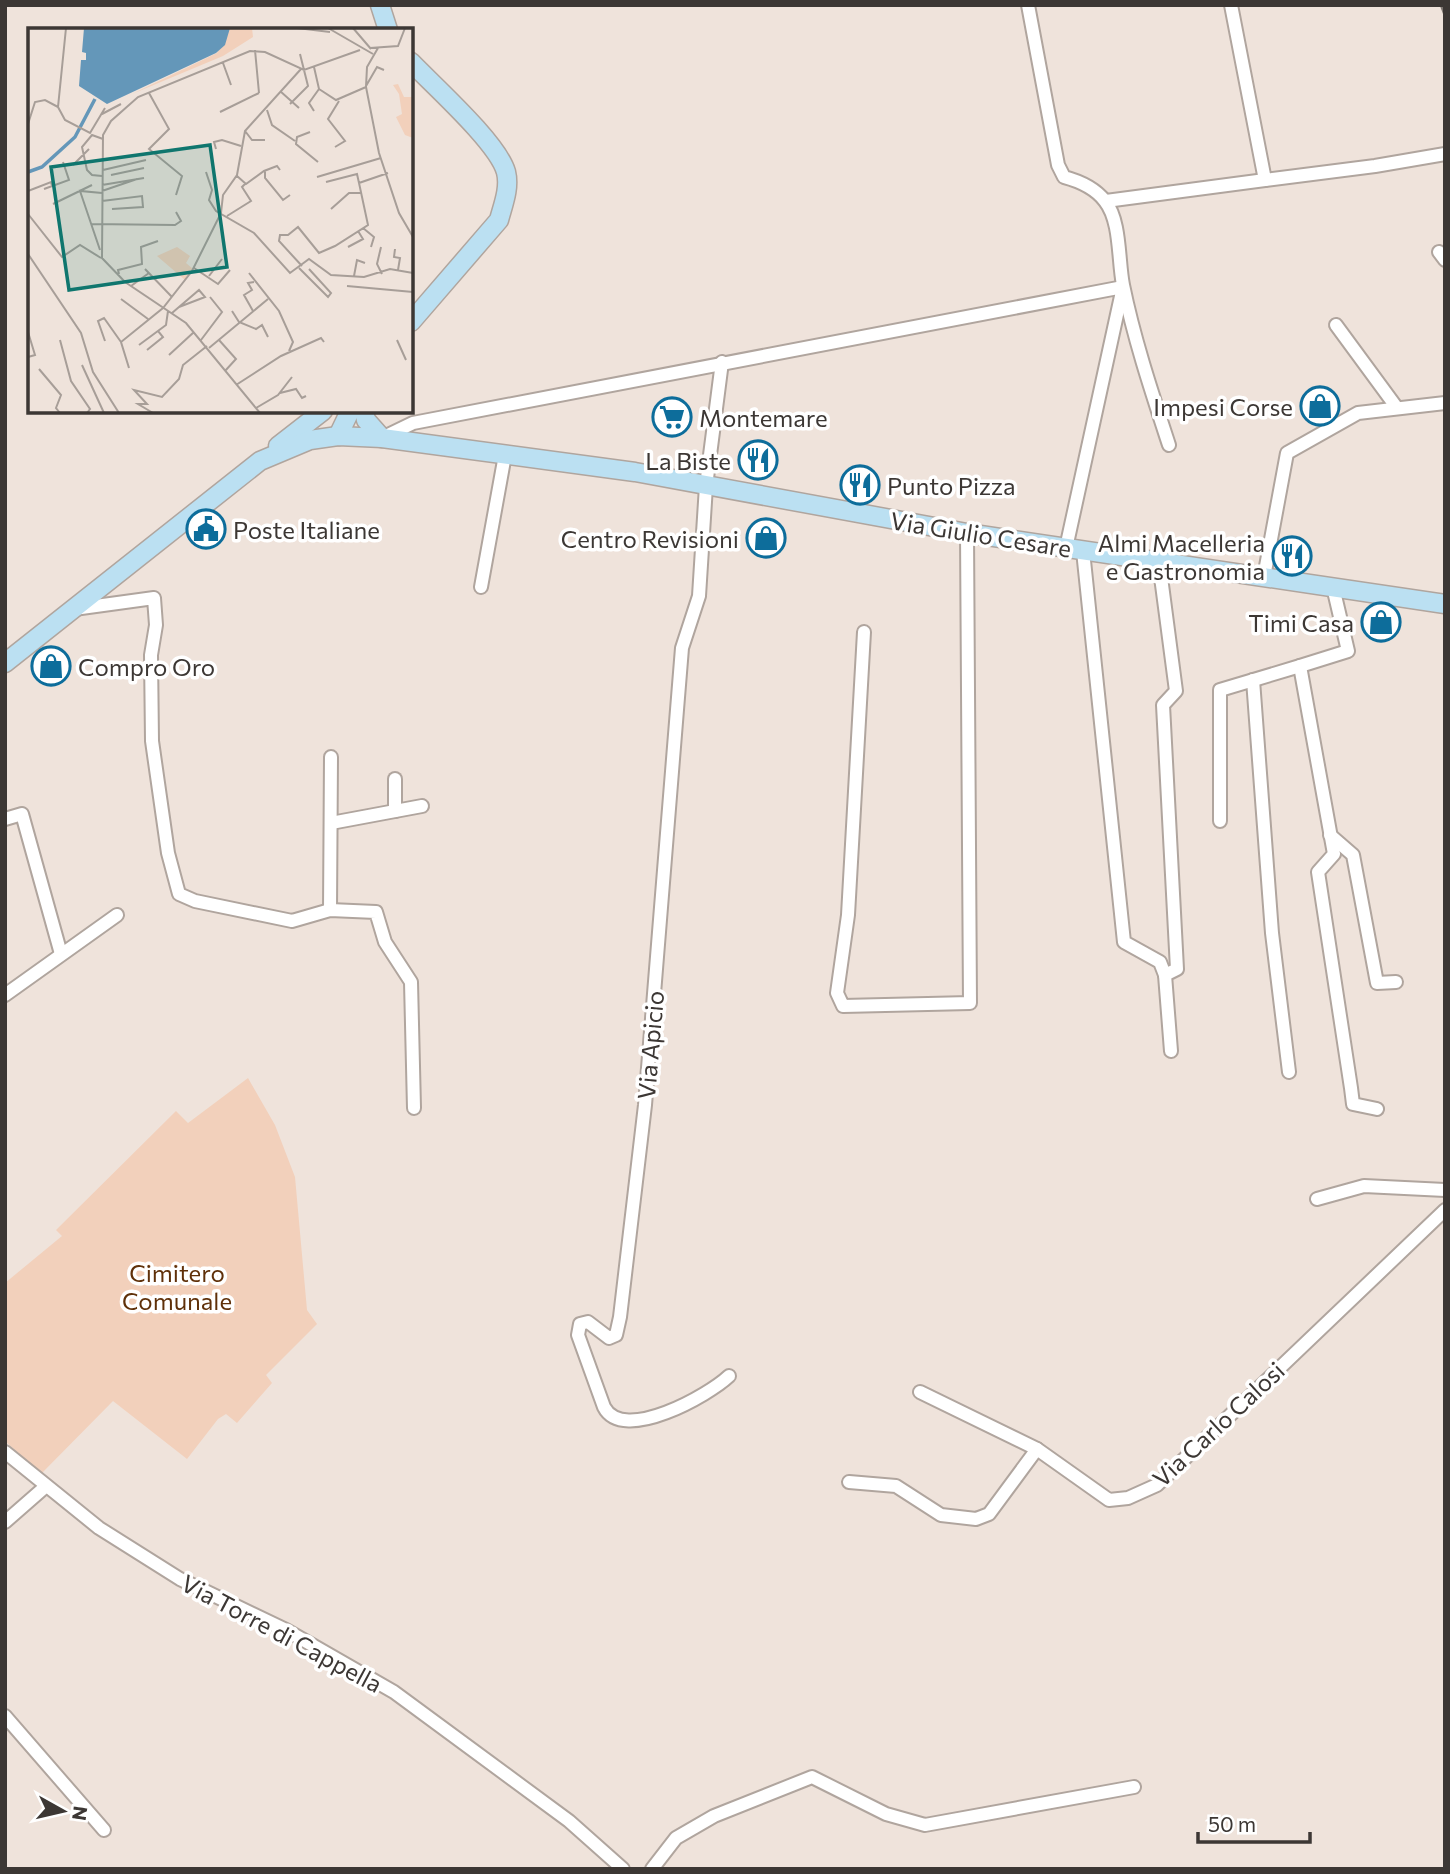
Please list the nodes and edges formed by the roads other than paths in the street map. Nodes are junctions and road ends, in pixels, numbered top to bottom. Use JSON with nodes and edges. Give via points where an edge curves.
{"nodes":[{"id":1,"x":380,"y":5,"type":"edge"},
{"id":2,"x":1028,"y":5,"type":"edge"},
{"id":3,"x":1231,"y":5,"type":"edge"},
{"id":4,"x":387,"y":28,"type":"edge"},
{"id":5,"x":413,"y":64,"type":"edge"},
{"id":6,"x":1445,"y":154,"type":"edge"},
{"id":7,"x":1265,"y":180,"type":"junction"},
{"id":8,"x":1105,"y":201,"type":"junction"},
{"id":9,"x":1123,"y":287,"type":"junction"},
{"id":10,"x":413,"y":320,"type":"edge"},
{"id":11,"x":1336,"y":325,"type":"dead end"},
{"id":12,"x":722,"y":362,"type":"junction"},
{"id":13,"x":1445,"y":403,"type":"edge"},
{"id":14,"x":1397,"y":408,"type":"junction"},
{"id":15,"x":320,"y":413,"type":"edge"},
{"id":16,"x":333,"y":413,"type":"edge"},
{"id":17,"x":349,"y":413,"type":"edge"},
{"id":18,"x":364,"y":413,"type":"edge"},
{"id":19,"x":338,"y":436,"type":"junction"},
{"id":20,"x":382,"y":438,"type":"junction"},
{"id":21,"x":1169,"y":445,"type":"dead end"},
{"id":22,"x":505,"y":455,"type":"junction"},
{"id":23,"x":260,"y":461,"type":"junction"},
{"id":24,"x":706,"y":486,"type":"junction"},
{"id":25,"x":967,"y":533,"type":"junction"},
{"id":26,"x":1075,"y":550,"type":"junction"},
{"id":27,"x":1159,"y":562,"type":"junction"},
{"id":28,"x":1264,"y":577,"type":"junction"},
{"id":29,"x":481,"y":587,"type":"dead end"},
{"id":30,"x":1333,"y":587,"type":"junction"},
{"id":31,"x":1445,"y":604,"type":"edge"},
{"id":32,"x":73,"y":609,"type":"junction"},
{"id":33,"x":864,"y":632,"type":"dead end"},
{"id":34,"x":5,"y":663,"type":"edge"},
{"id":35,"x":1300,"y":666,"type":"junction"},
{"id":36,"x":1253,"y":680,"type":"junction"},
{"id":37,"x":331,"y":757,"type":"dead end"},
{"id":38,"x":395,"y":779,"type":"dead end"},
{"id":39,"x":422,"y":806,"type":"dead end"},
{"id":40,"x":395,"y":811,"type":"junction"},
{"id":41,"x":5,"y":820,"type":"edge"},
{"id":42,"x":1220,"y":821,"type":"dead end"},
{"id":43,"x":331,"y":823,"type":"junction"},
{"id":44,"x":1330,"y":835,"type":"junction"},
{"id":45,"x":330,"y":910,"type":"junction"},
{"id":46,"x":117,"y":915,"type":"dead end"},
{"id":47,"x":61,"y":954,"type":"junction"},
{"id":48,"x":1166,"y":975,"type":"junction"},
{"id":49,"x":1396,"y":982,"type":"dead end"},
{"id":50,"x":5,"y":995,"type":"edge"},
{"id":51,"x":1171,"y":1051,"type":"dead end"},
{"id":52,"x":1289,"y":1072,"type":"dead end"},
{"id":53,"x":414,"y":1108,"type":"dead end"},
{"id":54,"x":1377,"y":1109,"type":"dead end"},
{"id":55,"x":1445,"y":1190,"type":"edge"},
{"id":56,"x":1317,"y":1199,"type":"dead end"},
{"id":57,"x":1445,"y":1210,"type":"edge"},
{"id":58,"x":729,"y":1376,"type":"dead end"},
{"id":59,"x":919,"y":1392,"type":"dead end"},
{"id":60,"x":1037,"y":1449,"type":"junction"},
{"id":61,"x":5,"y":1452,"type":"edge"},
{"id":62,"x":849,"y":1482,"type":"dead end"},
{"id":63,"x":45,"y":1487,"type":"junction"},
{"id":64,"x":5,"y":1522,"type":"edge"},
{"id":65,"x":5,"y":1716,"type":"edge"},
{"id":66,"x":1134,"y":1787,"type":"dead end"},
{"id":67,"x":104,"y":1830,"type":"dead end"},
{"id":68,"x":623,"y":1869,"type":"edge"},
{"id":69,"x":652,"y":1869,"type":"edge"}],
"edges":[{"from":1,"to":4,"type":"street"},
{"from":2,"to":8,"type":"street","via":[[1058,165],[1064,177],[1083,183]]},
{"from":3,"to":7,"type":"street"},
{"from":5,"to":10,"type":"street","via":[[495,151],[506,173],[506,199],[499,220]]},
{"from":6,"to":7,"type":"street"},
{"from":7,"to":8,"type":"street"},
{"from":8,"to":9,"type":"street","via":[[1113,221]]},
{"from":9,"to":12,"type":"street"},
{"from":9,"to":21,"type":"street"},
{"from":9,"to":26,"type":"street"},
{"from":11,"to":14,"type":"street"},
{"from":12,"to":20,"type":"street","via":[[413,423]]},
{"from":12,"to":24,"type":"street"},
{"from":13,"to":14,"type":"street"},
{"from":14,"to":28,"type":"street","via":[[1359,412],[1287,453]]},
{"from":15,"to":23,"type":"street"},
{"from":16,"to":19,"type":"street","via":[[331,426]]},
{"from":17,"to":19,"type":"street"},
{"from":18,"to":20,"type":"street"},
{"from":19,"to":20,"type":"street","name":"Via Giulio Cesare"},
{"from":19,"to":23,"type":"street","name":"Via Giulio Cesare","via":[[310,440]]},
{"from":20,"to":22,"type":"street","name":"Via Giulio Cesare"},
{"from":22,"to":24,"type":"street","name":"Via Giulio Cesare"},
{"from":22,"to":29,"type":"street"},
{"from":23,"to":32,"type":"street"},
{"from":24,"to":25,"type":"street","name":"Via Giulio Cesare"},
{"from":24,"to":58,"type":"street","name":"Via Apicio","via":[[699,596],[682,648],[645,1105],[620,1317],[615,1335],[609,1338],[588,1322],[580,1324],[578,1335],[604,1407],[617,1418],[673,1412],[714,1390]]},
{"from":25,"to":26,"type":"street","name":"Via Giulio Cesare"},
{"from":25,"to":33,"type":"street","via":[[970,1003],[843,1006],[837,993],[850,888]]},
{"from":26,"to":27,"type":"street","name":"Via Giulio Cesare"},
{"from":26,"to":48,"type":"street","via":[[1124,942],[1160,962]]},
{"from":27,"to":28,"type":"street","name":"Via Giulio Cesare"},
{"from":27,"to":48,"type":"street","via":[[1176,691],[1163,705],[1177,969]]},
{"from":28,"to":30,"type":"street","name":"Via Giulio Cesare"},
{"from":30,"to":31,"type":"street","name":"Via Giulio Cesare"},
{"from":30,"to":35,"type":"street","via":[[1348,651]]},
{"from":32,"to":34,"type":"street"},
{"from":32,"to":45,"type":"street","via":[[153,598],[152,741],[168,853],[179,894],[292,921]]},
{"from":35,"to":36,"type":"street"},
{"from":35,"to":44,"type":"street"},
{"from":36,"to":42,"type":"street","via":[[1220,690]]},
{"from":36,"to":52,"type":"street","via":[[1272,933]]},
{"from":37,"to":43,"type":"street"},
{"from":38,"to":40,"type":"street"},
{"from":39,"to":40,"type":"street"},
{"from":40,"to":43,"type":"street"},
{"from":41,"to":47,"type":"street","via":[[22,814]]},
{"from":43,"to":45,"type":"street"},
{"from":44,"to":49,"type":"street","via":[[1353,855],[1377,983]]},
{"from":44,"to":54,"type":"street","via":[[1334,855],[1318,872],[1353,1104]]},
{"from":45,"to":53,"type":"street","via":[[376,912],[385,942],[411,982]]},
{"from":46,"to":47,"type":"street"},
{"from":47,"to":50,"type":"street"},
{"from":48,"to":51,"type":"street"},
{"from":55,"to":56,"type":"street","via":[[1364,1186]]},
{"from":57,"to":60,"type":"street","name":"Via Carlo Calosi","via":[[1157,1485],[1128,1498],[1110,1500]]},
{"from":59,"to":60,"type":"street","name":"Via Carlo Calosi"},
{"from":60,"to":62,"type":"street","via":[[989,1514],[976,1519],[941,1515],[896,1486]]},
{"from":61,"to":63,"type":"street","name":"Via Torre di Cappella"},
{"from":63,"to":64,"type":"street"},
{"from":63,"to":68,"type":"street","name":"Via Torre di Cappella","via":[[180,1579],[286,1630],[394,1692],[569,1822]]},
{"from":65,"to":67,"type":"street"},
{"from":66,"to":69,"type":"street","via":[[925,1825],[886,1814],[811,1777],[714,1816],[676,1838]]}]}
